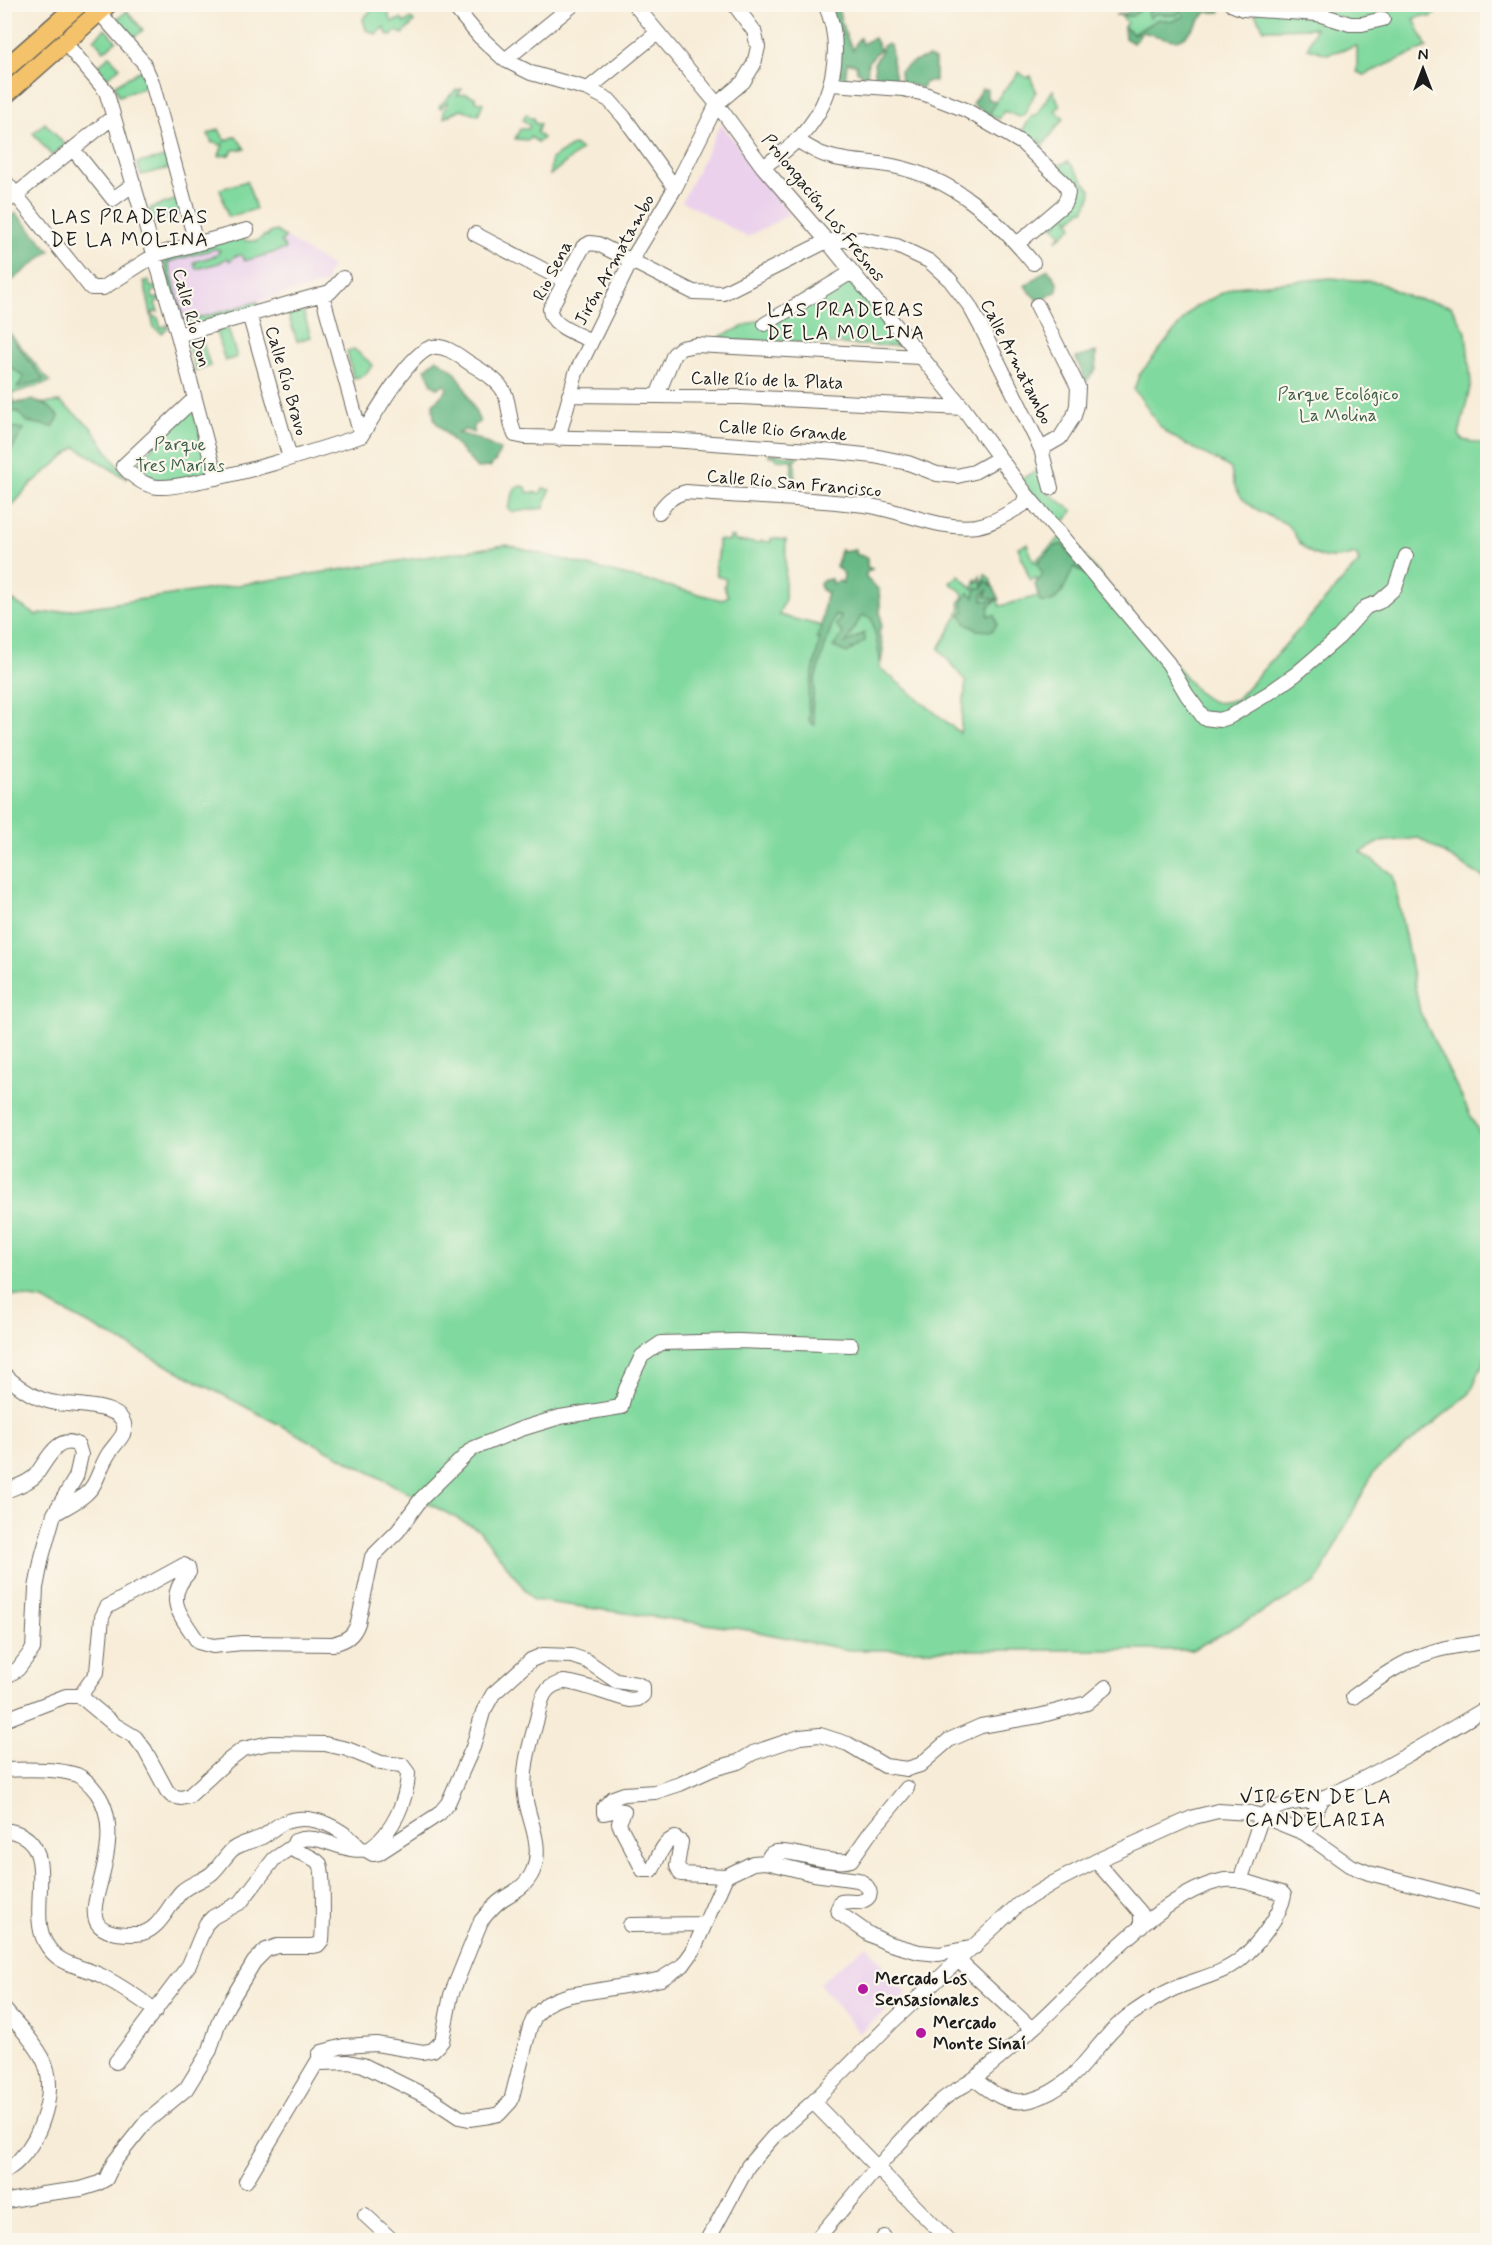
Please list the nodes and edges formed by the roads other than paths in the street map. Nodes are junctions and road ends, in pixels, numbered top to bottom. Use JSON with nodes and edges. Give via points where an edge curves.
{"nodes":[{"id":1,"x":79,"y":4,"type":"edge"},
{"id":2,"x":574,"y":4,"type":"edge"},
{"id":3,"x":634,"y":4,"type":"edge"},
{"id":4,"x":734,"y":4,"type":"edge"},
{"id":5,"x":825,"y":4,"type":"edge"},
{"id":6,"x":1231,"y":4,"type":"edge"},
{"id":7,"x":453,"y":5,"type":"edge"},
{"id":8,"x":103,"y":8,"type":"edge"},
{"id":9,"x":1383,"y":19,"type":"dead end"},
{"id":10,"x":657,"y":33,"type":"junction"},
{"id":11,"x":65,"y":43,"type":"junction"},
{"id":12,"x":505,"y":60,"type":"junction"},
{"id":13,"x":4,"y":70,"type":"edge"},
{"id":14,"x":832,"y":84,"type":"junction"},
{"id":15,"x":588,"y":89,"type":"junction"},
{"id":16,"x":4,"y":96,"type":"edge"},
{"id":17,"x":717,"y":104,"type":"junction"},
{"id":18,"x":113,"y":117,"type":"junction"},
{"id":19,"x":796,"y":140,"type":"junction"},
{"id":20,"x":73,"y":149,"type":"junction"},
{"id":21,"x":763,"y":167,"type":"junction"},
{"id":22,"x":4,"y":180,"type":"edge"},
{"id":23,"x":134,"y":184,"type":"junction"},
{"id":24,"x":675,"y":188,"type":"junction"},
{"id":25,"x":17,"y":194,"type":"junction"},
{"id":26,"x":4,"y":204,"type":"edge"},
{"id":27,"x":247,"y":230,"type":"dead end"},
{"id":28,"x":476,"y":234,"type":"dead end"},
{"id":29,"x":827,"y":241,"type":"junction"},
{"id":30,"x":196,"y":243,"type":"junction"},
{"id":31,"x":1017,"y":244,"type":"junction"},
{"id":32,"x":155,"y":255,"type":"junction"},
{"id":33,"x":631,"y":261,"type":"junction"},
{"id":34,"x":1033,"y":263,"type":"dead end"},
{"id":35,"x":852,"y":272,"type":"junction"},
{"id":36,"x":343,"y":278,"type":"dead end"},
{"id":37,"x":565,"y":281,"type":"junction"},
{"id":38,"x":322,"y":294,"type":"junction"},
{"id":39,"x":1037,"y":305,"type":"dead end"},
{"id":40,"x":249,"y":314,"type":"junction"},
{"id":41,"x":765,"y":324,"type":"dead end"},
{"id":42,"x":178,"y":335,"type":"junction"},
{"id":43,"x":591,"y":341,"type":"junction"},
{"id":44,"x":920,"y":357,"type":"junction"},
{"id":45,"x":569,"y":395,"type":"junction"},
{"id":46,"x":657,"y":396,"type":"junction"},
{"id":47,"x":194,"y":399,"type":"junction"},
{"id":48,"x":963,"y":408,"type":"junction"},
{"id":49,"x":361,"y":436,"type":"junction"},
{"id":50,"x":558,"y":439,"type":"junction"},
{"id":51,"x":1041,"y":449,"type":"junction"},
{"id":52,"x":999,"y":458,"type":"junction"},
{"id":53,"x":290,"y":459,"type":"junction"},
{"id":54,"x":216,"y":478,"type":"junction"},
{"id":55,"x":1051,"y":488,"type":"dead end"},
{"id":56,"x":1026,"y":494,"type":"junction"},
{"id":57,"x":659,"y":512,"type":"dead end"},
{"id":58,"x":1406,"y":556,"type":"dead end"},
{"id":59,"x":851,"y":1344,"type":"dead end"},
{"id":60,"x":6,"y":1377,"type":"edge"},
{"id":61,"x":4,"y":1492,"type":"edge"},
{"id":62,"x":54,"y":1514,"type":"junction"},
{"id":63,"x":1488,"y":1641,"type":"edge"},
{"id":64,"x":4,"y":1678,"type":"edge"},
{"id":65,"x":1106,"y":1687,"type":"dead end"},
{"id":66,"x":80,"y":1696,"type":"junction"},
{"id":67,"x":1353,"y":1697,"type":"dead end"},
{"id":68,"x":1488,"y":1707,"type":"edge"},
{"id":69,"x":4,"y":1720,"type":"edge"},
{"id":70,"x":4,"y":1770,"type":"edge"},
{"id":71,"x":907,"y":1788,"type":"dead end"},
{"id":72,"x":1323,"y":1798,"type":"junction"},
{"id":73,"x":1262,"y":1816,"type":"junction"},
{"id":74,"x":4,"y":1830,"type":"edge"},
{"id":75,"x":1304,"y":1833,"type":"junction"},
{"id":76,"x":293,"y":1846,"type":"junction"},
{"id":77,"x":364,"y":1849,"type":"junction"},
{"id":78,"x":1096,"y":1861,"type":"junction"},
{"id":79,"x":766,"y":1862,"type":"junction"},
{"id":80,"x":726,"y":1876,"type":"junction"},
{"id":81,"x":1240,"y":1881,"type":"junction"},
{"id":82,"x":1488,"y":1904,"type":"edge"},
{"id":83,"x":705,"y":1924,"type":"junction"},
{"id":84,"x":630,"y":1925,"type":"dead end"},
{"id":85,"x":1141,"y":1927,"type":"junction"},
{"id":86,"x":975,"y":1947,"type":"junction"},
{"id":87,"x":959,"y":1961,"type":"junction"},
{"id":88,"x":4,"y":2009,"type":"edge"},
{"id":89,"x":156,"y":2011,"type":"junction"},
{"id":90,"x":1032,"y":2029,"type":"junction"},
{"id":91,"x":319,"y":2060,"type":"junction"},
{"id":92,"x":116,"y":2062,"type":"dead end"},
{"id":93,"x":974,"y":2079,"type":"junction"},
{"id":94,"x":813,"y":2102,"type":"junction"},
{"id":95,"x":878,"y":2168,"type":"junction"},
{"id":96,"x":4,"y":2172,"type":"edge"},
{"id":97,"x":246,"y":2181,"type":"dead end"},
{"id":98,"x":4,"y":2202,"type":"edge"},
{"id":99,"x":365,"y":2215,"type":"dead end"},
{"id":100,"x":392,"y":2241,"type":"edge"},
{"id":101,"x":708,"y":2241,"type":"edge"},
{"id":102,"x":816,"y":2241,"type":"edge"},
{"id":103,"x":948,"y":2241,"type":"edge"}],
"edges":[{"from":1,"to":13,"type":"main road"},
{"from":2,"to":12,"type":"street"},
{"from":3,"to":10,"type":"street","name":"Prolongación Los Fresnos"},
{"from":4,"to":17,"type":"street","via":[[754,31],[758,47],[754,64],[743,82]]},
{"from":5,"to":14,"type":"street","via":[[832,19]]},
{"from":6,"to":9,"type":"street","via":[[1243,9],[1318,14],[1350,24]]},
{"from":7,"to":12,"type":"street"},
{"from":8,"to":11,"type":"main road"},
{"from":8,"to":30,"type":"street","via":[[143,62],[152,82]]},
{"from":10,"to":15,"type":"street"},
{"from":10,"to":17,"type":"street","name":"Prolongación Los Fresnos"},
{"from":11,"to":16,"type":"main road"},
{"from":11,"to":18,"type":"street","name":"Calle Río Don","via":[[106,92]]},
{"from":12,"to":15,"type":"street","via":[[531,73]]},
{"from":14,"to":19,"type":"street","via":[[816,117]]},
{"from":14,"to":31,"type":"street","via":[[925,94],[966,110],[1022,144],[1065,184],[1068,196],[1064,205]]},
{"from":15,"to":24,"type":"street","via":[[609,100],[624,117]]},
{"from":17,"to":21,"type":"street","name":"Prolongación Los Fresnos"},
{"from":17,"to":24,"type":"street","name":"Jirón Armatambo"},
{"from":18,"to":20,"type":"street"},
{"from":18,"to":23,"type":"street","name":"Calle Río Don"},
{"from":19,"to":21,"type":"street"},
{"from":19,"to":31,"type":"street","via":[[825,155],[896,166],[961,192]]},
{"from":20,"to":23,"type":"street","via":[[113,199]]},
{"from":20,"to":25,"type":"street"},
{"from":21,"to":29,"type":"street","name":"Prolongación Los Fresnos"},
{"from":22,"to":25,"type":"street"},
{"from":23,"to":32,"type":"street","name":"Calle Río Don"},
{"from":24,"to":33,"type":"street","name":"Jirón Armatambo"},
{"from":25,"to":26,"type":"street"},
{"from":25,"to":32,"type":"street","via":[[91,288],[103,288]]},
{"from":27,"to":30,"type":"street"},
{"from":28,"to":37,"type":"street"},
{"from":29,"to":33,"type":"street","via":[[723,293],[693,292]]},
{"from":29,"to":35,"type":"street","name":"Prolongación Los Fresnos"},
{"from":29,"to":51,"type":"street","name":"Calle Armatambo","via":[[862,239],[897,246],[929,261],[950,280],[982,329]]},
{"from":30,"to":32,"type":"street"},
{"from":31,"to":34,"type":"street"},
{"from":32,"to":42,"type":"street","name":"Calle Río Don"},
{"from":33,"to":37,"type":"street","name":"Rio Sena","via":[[590,243],[583,247]]},
{"from":33,"to":43,"type":"street","name":"Jirón Armatambo"},
{"from":35,"to":41,"type":"street"},
{"from":35,"to":44,"type":"street","name":"Prolongación Los Fresnos"},
{"from":36,"to":38,"type":"street","via":[[330,292]]},
{"from":37,"to":43,"type":"street","name":"Rio Sena","via":[[550,315]]},
{"from":38,"to":40,"type":"street"},
{"from":38,"to":49,"type":"street"},
{"from":39,"to":51,"type":"street","via":[[1078,387],[1074,416],[1060,438]]},
{"from":40,"to":42,"type":"street"},
{"from":40,"to":53,"type":"street","name":"Calle Río Bravo"},
{"from":42,"to":47,"type":"street","name":"Calle Río Don"},
{"from":43,"to":45,"type":"street","name":"Jirón Armatambo"},
{"from":44,"to":46,"type":"street","via":[[696,345],[674,354]]},
{"from":44,"to":48,"type":"street","name":"Prolongación Los Fresnos"},
{"from":45,"to":46,"type":"street","name":"Calle Río de la Plata"},
{"from":45,"to":50,"type":"street","name":"Jirón Armatambo"},
{"from":46,"to":48,"type":"street","name":"Calle Río de la Plata"},
{"from":47,"to":54,"type":"street","name":"Calle Río Don"},
{"from":47,"to":54,"type":"street","via":[[123,466],[148,485],[159,487]]},
{"from":48,"to":52,"type":"street","name":"Prolongación Los Fresnos"},
{"from":49,"to":50,"type":"street","name":"Calle Rio Grande","via":[[408,366],[420,352],[434,347],[448,349],[496,382],[505,394],[515,435]]},
{"from":49,"to":53,"type":"street"},
{"from":50,"to":52,"type":"street","name":"Calle Rio Grande","via":[[671,440],[836,452],[874,456],[957,476],[974,472]]},
{"from":51,"to":55,"type":"street","name":"Calle Armatambo"},
{"from":52,"to":56,"type":"street","name":"Prolongación Los Fresnos"},
{"from":53,"to":54,"type":"street"},
{"from":56,"to":57,"type":"street","name":"Calle Rio San Francisco","via":[[1023,505],[1002,518],[978,525],[957,526],[867,506],[686,492],[668,500]]},
{"from":56,"to":58,"type":"street","name":"Prolongación Los Fresnos","via":[[1168,663],[1204,718],[1229,717],[1296,674],[1339,637],[1366,607],[1395,588]]},
{"from":59,"to":66,"type":"street","via":[[738,1341],[668,1342],[656,1346],[642,1356],[621,1407],[560,1417],[472,1449],[421,1499],[398,1531],[372,1557],[358,1623],[354,1634],[346,1640],[333,1644],[213,1646],[198,1642],[177,1609],[174,1593],[189,1572],[184,1564],[107,1607],[102,1617],[97,1672]]},
{"from":60,"to":62,"type":"street","via":[[21,1389],[54,1403],[112,1412],[124,1426],[94,1484],[78,1500]]},
{"from":61,"to":62,"type":"street","via":[[28,1482],[57,1447],[74,1443],[81,1450],[76,1477]]},
{"from":62,"to":64,"type":"street","via":[[36,1588],[33,1649],[18,1669]]},
{"from":63,"to":67,"type":"street","via":[[1416,1658]]},
{"from":65,"to":80,"type":"street","via":[[1087,1703],[981,1726],[949,1740],[920,1765],[907,1769],[885,1766],[848,1744],[820,1735],[800,1737],[680,1784],[655,1792],[624,1794],[604,1807],[603,1813],[624,1811],[619,1823],[643,1870],[652,1870],[659,1853],[675,1838],[681,1842],[677,1866],[681,1874]]},
{"from":66,"to":69,"type":"street","via":[[66,1696]]},
{"from":66,"to":77,"type":"street","via":[[135,1737],[167,1791],[181,1798],[189,1796],[243,1749],[254,1745],[325,1744],[381,1763],[402,1765],[408,1773],[407,1783],[396,1817],[378,1843],[370,1850]]},
{"from":68,"to":72,"type":"street","via":[[1394,1763]]},
{"from":70,"to":77,"type":"street","via":[[74,1774],[90,1784],[103,1802],[108,1827],[95,1918],[103,1929],[117,1933],[138,1935],[153,1928],[184,1889],[212,1873],[231,1851],[285,1822],[315,1819]]},
{"from":71,"to":79,"type":"street","via":[[851,1860],[779,1851]]},
{"from":72,"to":73,"type":"street","via":[[1289,1803]]},
{"from":72,"to":75,"type":"street"},
{"from":73,"to":75,"type":"street"},
{"from":73,"to":78,"type":"street","via":[[1218,1811],[1194,1817]]},
{"from":73,"to":81,"type":"street"},
{"from":74,"to":89,"type":"street","via":[[28,1840],[39,1858],[40,1928],[49,1949],[66,1964],[100,1975]]},
{"from":75,"to":82,"type":"street","via":[[1349,1865],[1369,1873]]},
{"from":76,"to":77,"type":"street","via":[[297,1840],[306,1838]]},
{"from":76,"to":89,"type":"street","via":[[274,1859],[241,1902],[206,1924],[189,1965]]},
{"from":76,"to":98,"type":"street","via":[[321,1866],[320,1942],[312,1946],[277,1946],[254,1962],[223,2015],[193,2080],[146,2122],[106,2178],[81,2189]]},
{"from":77,"to":91,"type":"street","via":[[379,1853],[439,1814],[448,1803],[493,1694],[531,1660],[543,1655],[572,1656],[587,1661],[616,1682],[643,1687],[643,1695],[630,1700],[564,1682],[553,1686],[542,1698],[525,1766],[525,1796],[537,1854],[533,1872],[519,1890],[503,1899],[481,1921],[451,1995],[442,2041],[434,2050],[423,2052],[376,2044],[344,2046],[322,2052]]},
{"from":78,"to":85,"type":"street","via":[[1141,1913]]},
{"from":78,"to":86,"type":"street","via":[[1020,1903]]},
{"from":79,"to":80,"type":"street","via":[[753,1863]]},
{"from":79,"to":86,"type":"street","via":[[864,1883],[869,1897],[860,1902],[841,1902],[839,1913],[888,1943],[939,1954]]},
{"from":80,"to":83,"type":"street"},
{"from":81,"to":85,"type":"street","via":[[1222,1880],[1203,1886]]},
{"from":81,"to":93,"type":"street","via":[[1282,1893],[1284,1899],[1256,1945],[1227,1969],[1177,1988],[1132,2014],[1058,2089],[1030,2100],[1009,2101]]},
{"from":83,"to":84,"type":"street"},
{"from":83,"to":91,"type":"street","via":[[693,1951],[674,1972],[648,1982],[556,1999],[540,2010],[530,2027],[511,2101],[499,2114],[459,2117],[363,2065],[327,2064]]},
{"from":85,"to":90,"type":"street"},
{"from":86,"to":87,"type":"street"},
{"from":87,"to":90,"type":"street"},
{"from":87,"to":94,"type":"street"},
{"from":88,"to":96,"type":"street","via":[[42,2056],[49,2089],[48,2103],[34,2139],[19,2160]]},
{"from":89,"to":92,"type":"street"},
{"from":90,"to":93,"type":"street"},
{"from":91,"to":97,"type":"street"},
{"from":93,"to":95,"type":"street","via":[[942,2100]]},
{"from":94,"to":95,"type":"street"},
{"from":94,"to":101,"type":"street","via":[[773,2137],[748,2166]]},
{"from":95,"to":102,"type":"street"},
{"from":95,"to":103,"type":"street"},
{"from":99,"to":100,"type":"street"}]}
